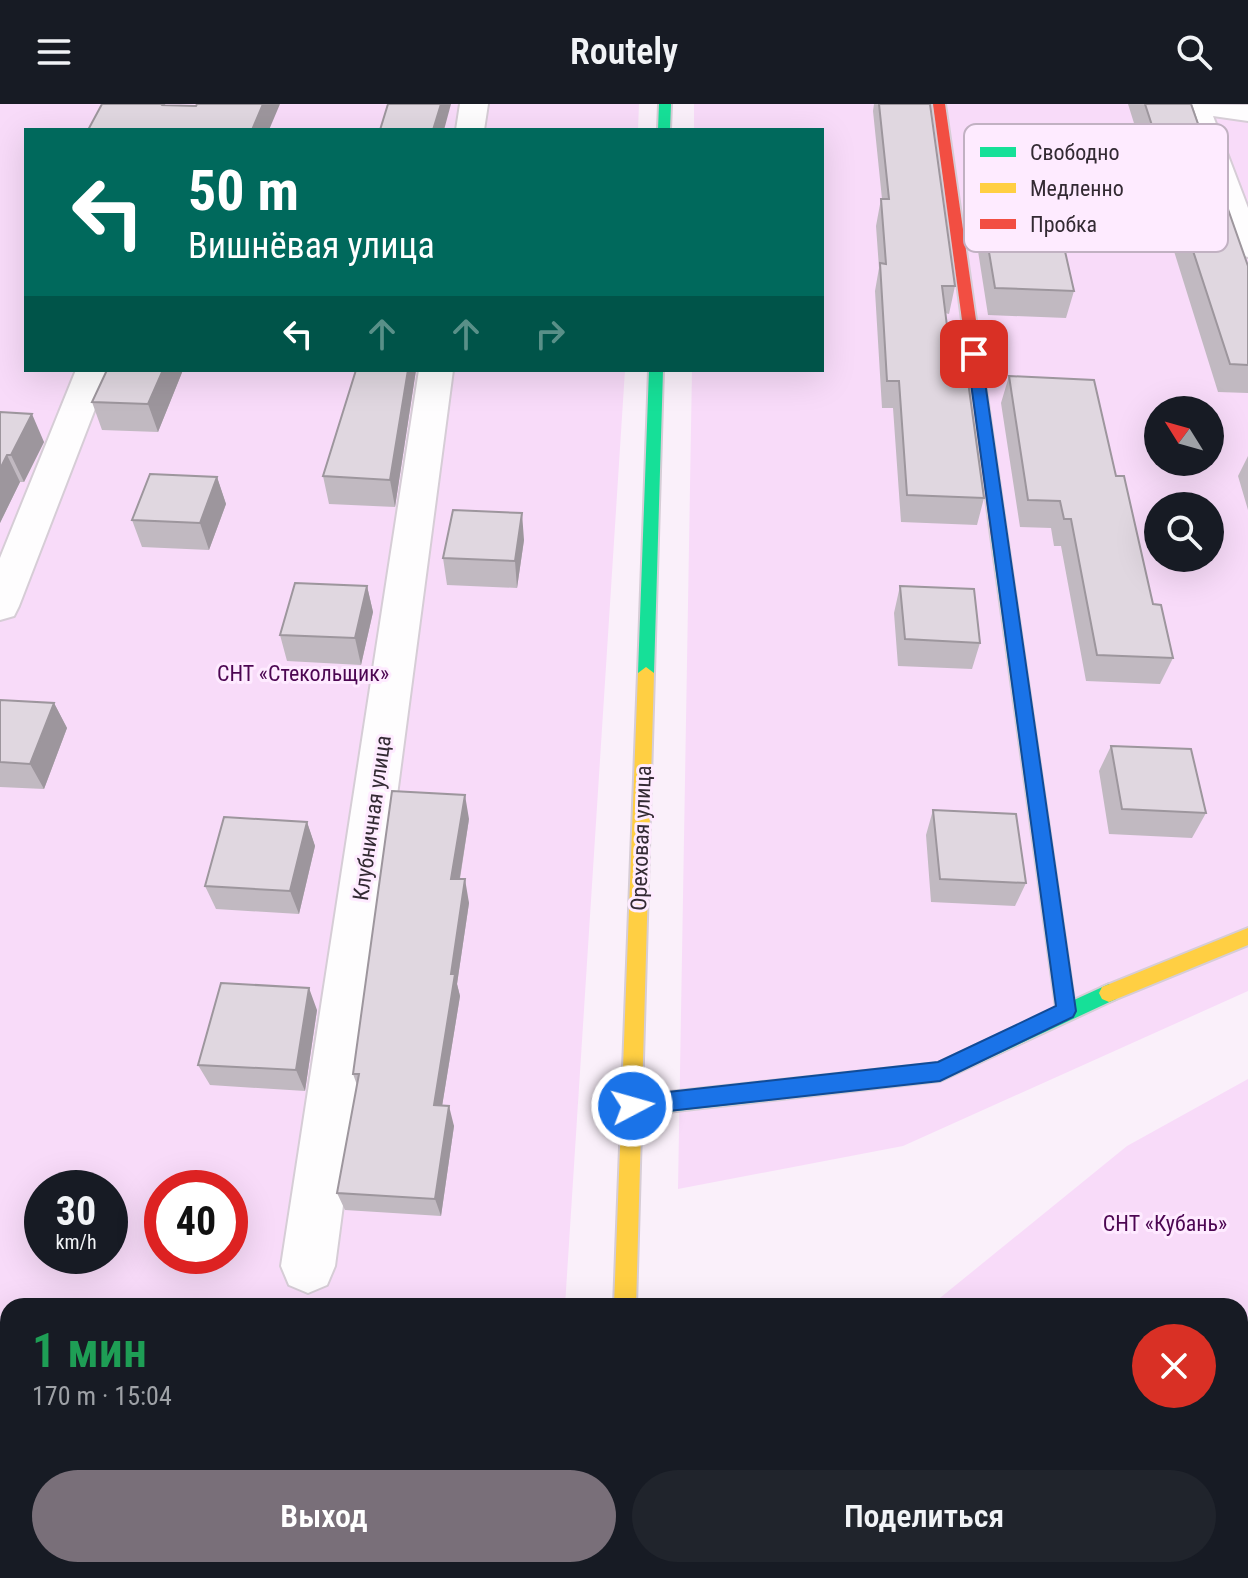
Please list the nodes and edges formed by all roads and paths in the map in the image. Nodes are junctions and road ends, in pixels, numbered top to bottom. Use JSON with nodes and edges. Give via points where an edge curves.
{"nodes":[{"id":1,"x":474,"y":104,"type":"edge"},
{"id":2,"x":665,"y":104,"type":"edge"},
{"id":3,"x":939,"y":104,"type":"edge"},
{"id":4,"x":1190,"y":105,"type":"edge"},
{"id":5,"x":1248,"y":113,"type":"edge"},
{"id":6,"x":1198,"y":124,"type":"edge"},
{"id":7,"x":470,"y":128,"type":"edge"},
{"id":8,"x":664,"y":128,"type":"edge"},
{"id":9,"x":1228,"y":199,"type":"edge"},
{"id":10,"x":1248,"y":248,"type":"edge"},
{"id":11,"x":92,"y":372,"type":"edge"},
{"id":12,"x":436,"y":372,"type":"edge"},
{"id":13,"x":656,"y":372,"type":"edge"},
{"id":14,"x":0,"y":606,"type":"edge"},
{"id":15,"x":1248,"y":936,"type":"edge"},
{"id":16,"x":1066,"y":1011,"type":"junction"},
{"id":17,"x":632,"y":1106,"type":"junction"},
{"id":18,"x":308,"y":1266,"type":"dead end"},
{"id":19,"x":625,"y":1298,"type":"edge"}],
"edges":[{"from":1,"to":7,"type":"street"},
{"from":2,"to":8,"type":"street"},
{"from":3,"to":16,"type":"street"},
{"from":4,"to":5,"type":"street"},
{"from":4,"to":6,"type":"street"},
{"from":9,"to":10,"type":"street"},
{"from":11,"to":14,"type":"street"},
{"from":12,"to":18,"type":"street","name":"Клубничная улица"},
{"from":13,"to":17,"type":"street","name":"Ореховая улица"},
{"from":15,"to":16,"type":"street"},
{"from":16,"to":17,"type":"street","via":[[940,1072]]},
{"from":17,"to":19,"type":"street","name":"Ореховая улица"}]}
